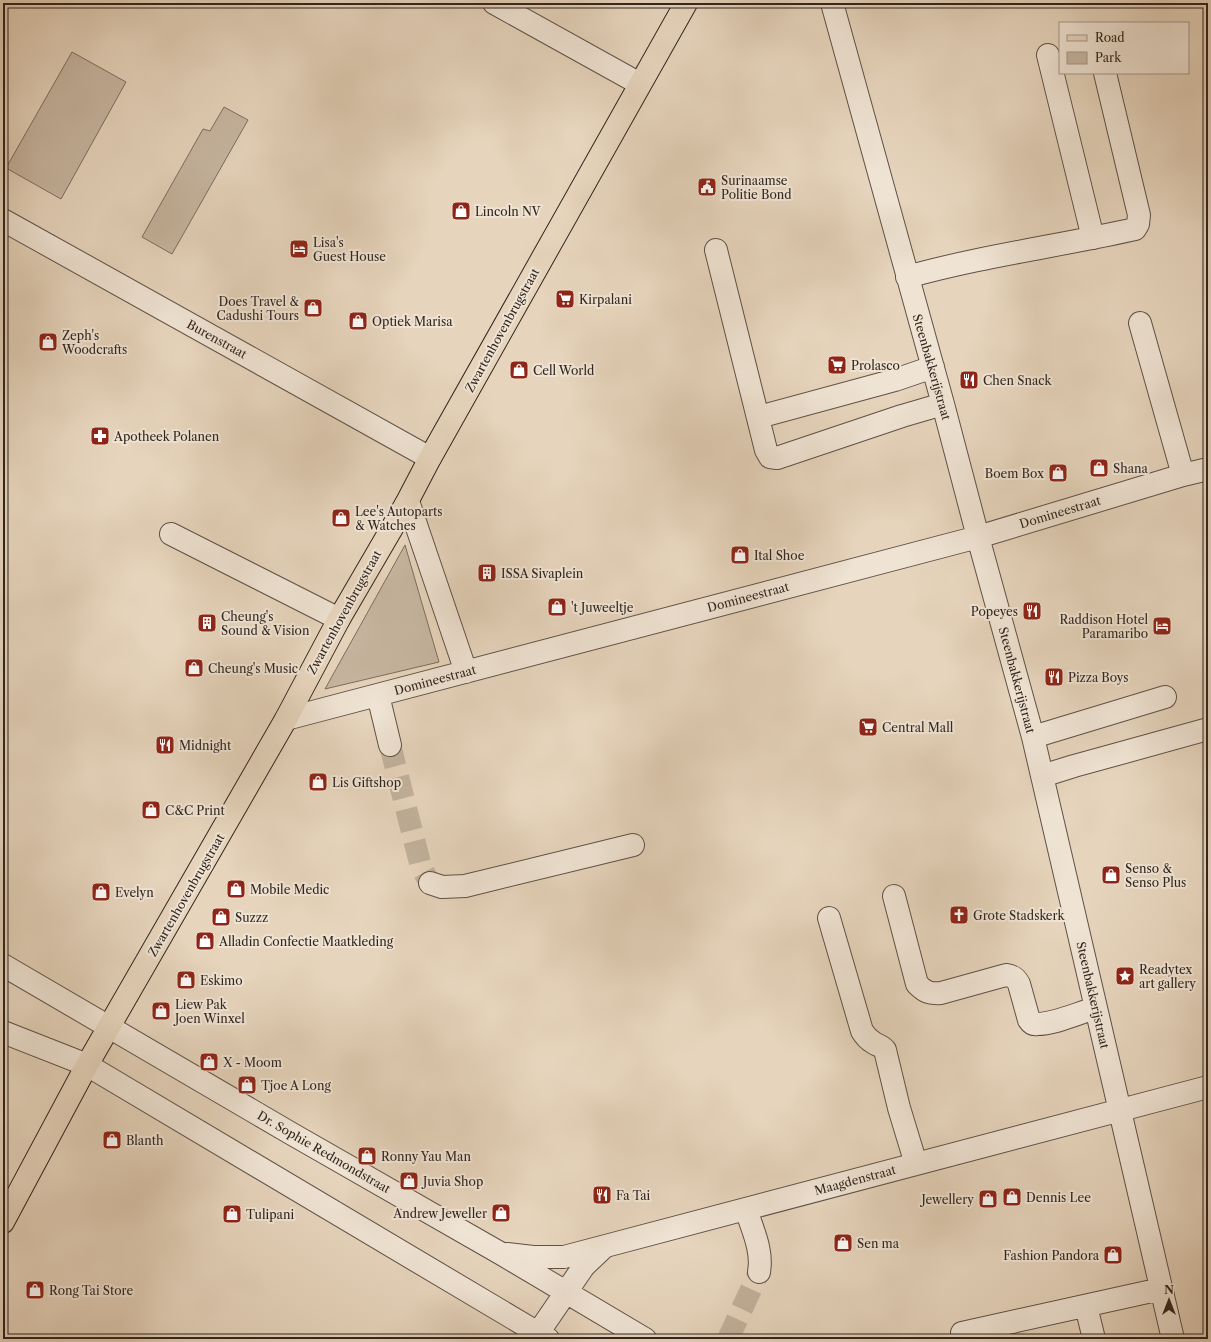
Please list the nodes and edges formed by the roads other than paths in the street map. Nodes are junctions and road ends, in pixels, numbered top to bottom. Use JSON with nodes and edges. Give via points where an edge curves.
{"nodes":[{"id":1,"x":494,"y":3,"type":"edge"},
{"id":2,"x":686,"y":3,"type":"edge"},
{"id":3,"x":832,"y":3,"type":"edge"},
{"id":4,"x":1048,"y":55,"type":"dead end"},
{"id":5,"x":1105,"y":74,"type":"edge"},
{"id":6,"x":640,"y":84,"type":"junction"},
{"id":7,"x":3,"y":220,"type":"edge"},
{"id":8,"x":1094,"y":238,"type":"junction"},
{"id":9,"x":716,"y":250,"type":"dead end"},
{"id":10,"x":907,"y":277,"type":"junction"},
{"id":11,"x":1140,"y":323,"type":"dead end"},
{"id":12,"x":933,"y":367,"type":"junction"},
{"id":13,"x":943,"y":404,"type":"junction"},
{"id":14,"x":759,"y":417,"type":"junction"},
{"id":15,"x":430,"y":458,"type":"junction"},
{"id":16,"x":1208,"y":469,"type":"edge"},
{"id":17,"x":1183,"y":476,"type":"junction"},
{"id":18,"x":406,"y":504,"type":"junction"},
{"id":19,"x":171,"y":534,"type":"dead end"},
{"id":20,"x":978,"y":537,"type":"junction"},
{"id":21,"x":339,"y":619,"type":"junction"},
{"id":22,"x":466,"y":672,"type":"junction"},
{"id":23,"x":378,"y":695,"type":"junction"},
{"id":24,"x":1165,"y":697,"type":"dead end"},
{"id":25,"x":286,"y":719,"type":"junction"},
{"id":26,"x":1208,"y":729,"type":"edge"},
{"id":27,"x":1033,"y":737,"type":"junction"},
{"id":28,"x":390,"y":746,"type":"tunnel mouth"},
{"id":29,"x":1042,"y":776,"type":"junction"},
{"id":30,"x":633,"y":845,"type":"dead end"},
{"id":31,"x":430,"y":883,"type":"dead end"},
{"id":32,"x":894,"y":896,"type":"dead end"},
{"id":33,"x":829,"y":918,"type":"dead end"},
{"id":34,"x":3,"y":965,"type":"edge"},
{"id":35,"x":1096,"y":1008,"type":"junction"},
{"id":36,"x":110,"y":1027,"type":"junction"},
{"id":37,"x":3,"y":1032,"type":"edge"},
{"id":38,"x":87,"y":1065,"type":"junction"},
{"id":39,"x":1208,"y":1086,"type":"edge"},
{"id":40,"x":1120,"y":1110,"type":"junction"},
{"id":41,"x":916,"y":1164,"type":"junction"},
{"id":42,"x":746,"y":1209,"type":"junction"},
{"id":43,"x":3,"y":1222,"type":"edge"},
{"id":44,"x":604,"y":1247,"type":"junction"},
{"id":45,"x":500,"y":1253,"type":"junction"},
{"id":46,"x":759,"y":1272,"type":"tunnel mouth"},
{"id":47,"x":1161,"y":1289,"type":"junction"},
{"id":48,"x":565,"y":1293,"type":"junction"},
{"id":49,"x":1086,"y":1306,"type":"junction"},
{"id":50,"x":962,"y":1333,"type":"dead end"},
{"id":51,"x":533,"y":1334,"type":"edge"},
{"id":52,"x":645,"y":1339,"type":"edge"},
{"id":53,"x":1094,"y":1339,"type":"edge"},
{"id":54,"x":1173,"y":1339,"type":"edge"}],
"edges":[{"from":1,"to":6,"type":"street"},
{"from":2,"to":6,"type":"main road","name":"Zwartenhovenbrugstraat"},
{"from":3,"to":10,"type":"street","name":"Steenbakkerijstraat"},
{"from":4,"to":8,"type":"street"},
{"from":5,"to":8,"type":"street","via":[[1139,215],[1135,229]]},
{"from":6,"to":15,"type":"main road","name":"Zwartenhovenbrugstraat"},
{"from":7,"to":15,"type":"street","name":"Burenstraat"},
{"from":8,"to":10,"type":"street","via":[[944,267]]},
{"from":9,"to":14,"type":"street"},
{"from":10,"to":12,"type":"street","name":"Steenbakkerijstraat"},
{"from":11,"to":17,"type":"street"},
{"from":12,"to":13,"type":"street","name":"Steenbakkerijstraat"},
{"from":12,"to":14,"type":"street"},
{"from":13,"to":14,"type":"street","via":[[777,458],[770,457],[766,450]]},
{"from":13,"to":20,"type":"street","name":"Steenbakkerijstraat"},
{"from":15,"to":18,"type":"main road","name":"Zwartenhovenbrugstraat"},
{"from":16,"to":17,"type":"street","name":"Domineestraat"},
{"from":17,"to":20,"type":"street","name":"Domineestraat"},
{"from":18,"to":21,"type":"main road","name":"Zwartenhovenbrugstraat"},
{"from":18,"to":22,"type":"street","via":[[410,507]]},
{"from":19,"to":21,"type":"street"},
{"from":20,"to":22,"type":"street","name":"Domineestraat"},
{"from":20,"to":27,"type":"street","name":"Steenbakkerijstraat"},
{"from":21,"to":25,"type":"main road","name":"Zwartenhovenbrugstraat"},
{"from":22,"to":23,"type":"street","name":"Domineestraat"},
{"from":23,"to":25,"type":"street","name":"Domineestraat"},
{"from":23,"to":28,"type":"street"},
{"from":24,"to":27,"type":"street"},
{"from":25,"to":36,"type":"main road","name":"Zwartenhovenbrugstraat"},
{"from":26,"to":29,"type":"street"},
{"from":27,"to":29,"type":"street","name":"Steenbakkerijstraat"},
{"from":29,"to":35,"type":"street","name":"Steenbakkerijstraat"},
{"from":30,"to":31,"type":"street","via":[[465,886],[442,887]]},
{"from":32,"to":35,"type":"street","via":[[917,984],[923,991],[930,994],[940,993],[1006,975],[1012,976],[1019,984],[1029,1020],[1036,1025]]},
{"from":33,"to":41,"type":"street","via":[[862,1031],[885,1050]]},
{"from":34,"to":36,"type":"street","name":"Dr. Sophie Redmondstraat"},
{"from":35,"to":40,"type":"street","name":"Steenbakkerijstraat"},
{"from":36,"to":38,"type":"main road","name":"Zwartenhovenbrugstraat"},
{"from":36,"to":45,"type":"street","name":"Dr. Sophie Redmondstraat"},
{"from":37,"to":38,"type":"street"},
{"from":38,"to":43,"type":"main road","name":"Zwartenhovenbrugstraat"},
{"from":38,"to":51,"type":"street"},
{"from":39,"to":40,"type":"street","name":"Maagdenstraat"},
{"from":40,"to":41,"type":"street","name":"Maagdenstraat"},
{"from":40,"to":47,"type":"street","name":"Steenbakkerijstraat"},
{"from":41,"to":42,"type":"street","name":"Maagdenstraat"},
{"from":42,"to":44,"type":"street","name":"Maagdenstraat"},
{"from":42,"to":46,"type":"street","via":[[759,1250]]},
{"from":44,"to":45,"type":"street","name":"Maagdenstraat","via":[[564,1256],[533,1257]]},
{"from":44,"to":48,"type":"street","via":[[584,1266]]},
{"from":45,"to":48,"type":"street","name":"Dr. Sophie Redmondstraat"},
{"from":47,"to":49,"type":"street"},
{"from":47,"to":54,"type":"street","name":"Steenbakkerijstraat"},
{"from":48,"to":51,"type":"street"},
{"from":48,"to":52,"type":"street","name":"Dr. Sophie Redmondstraat"},
{"from":49,"to":50,"type":"street"},
{"from":49,"to":53,"type":"street"}]}
